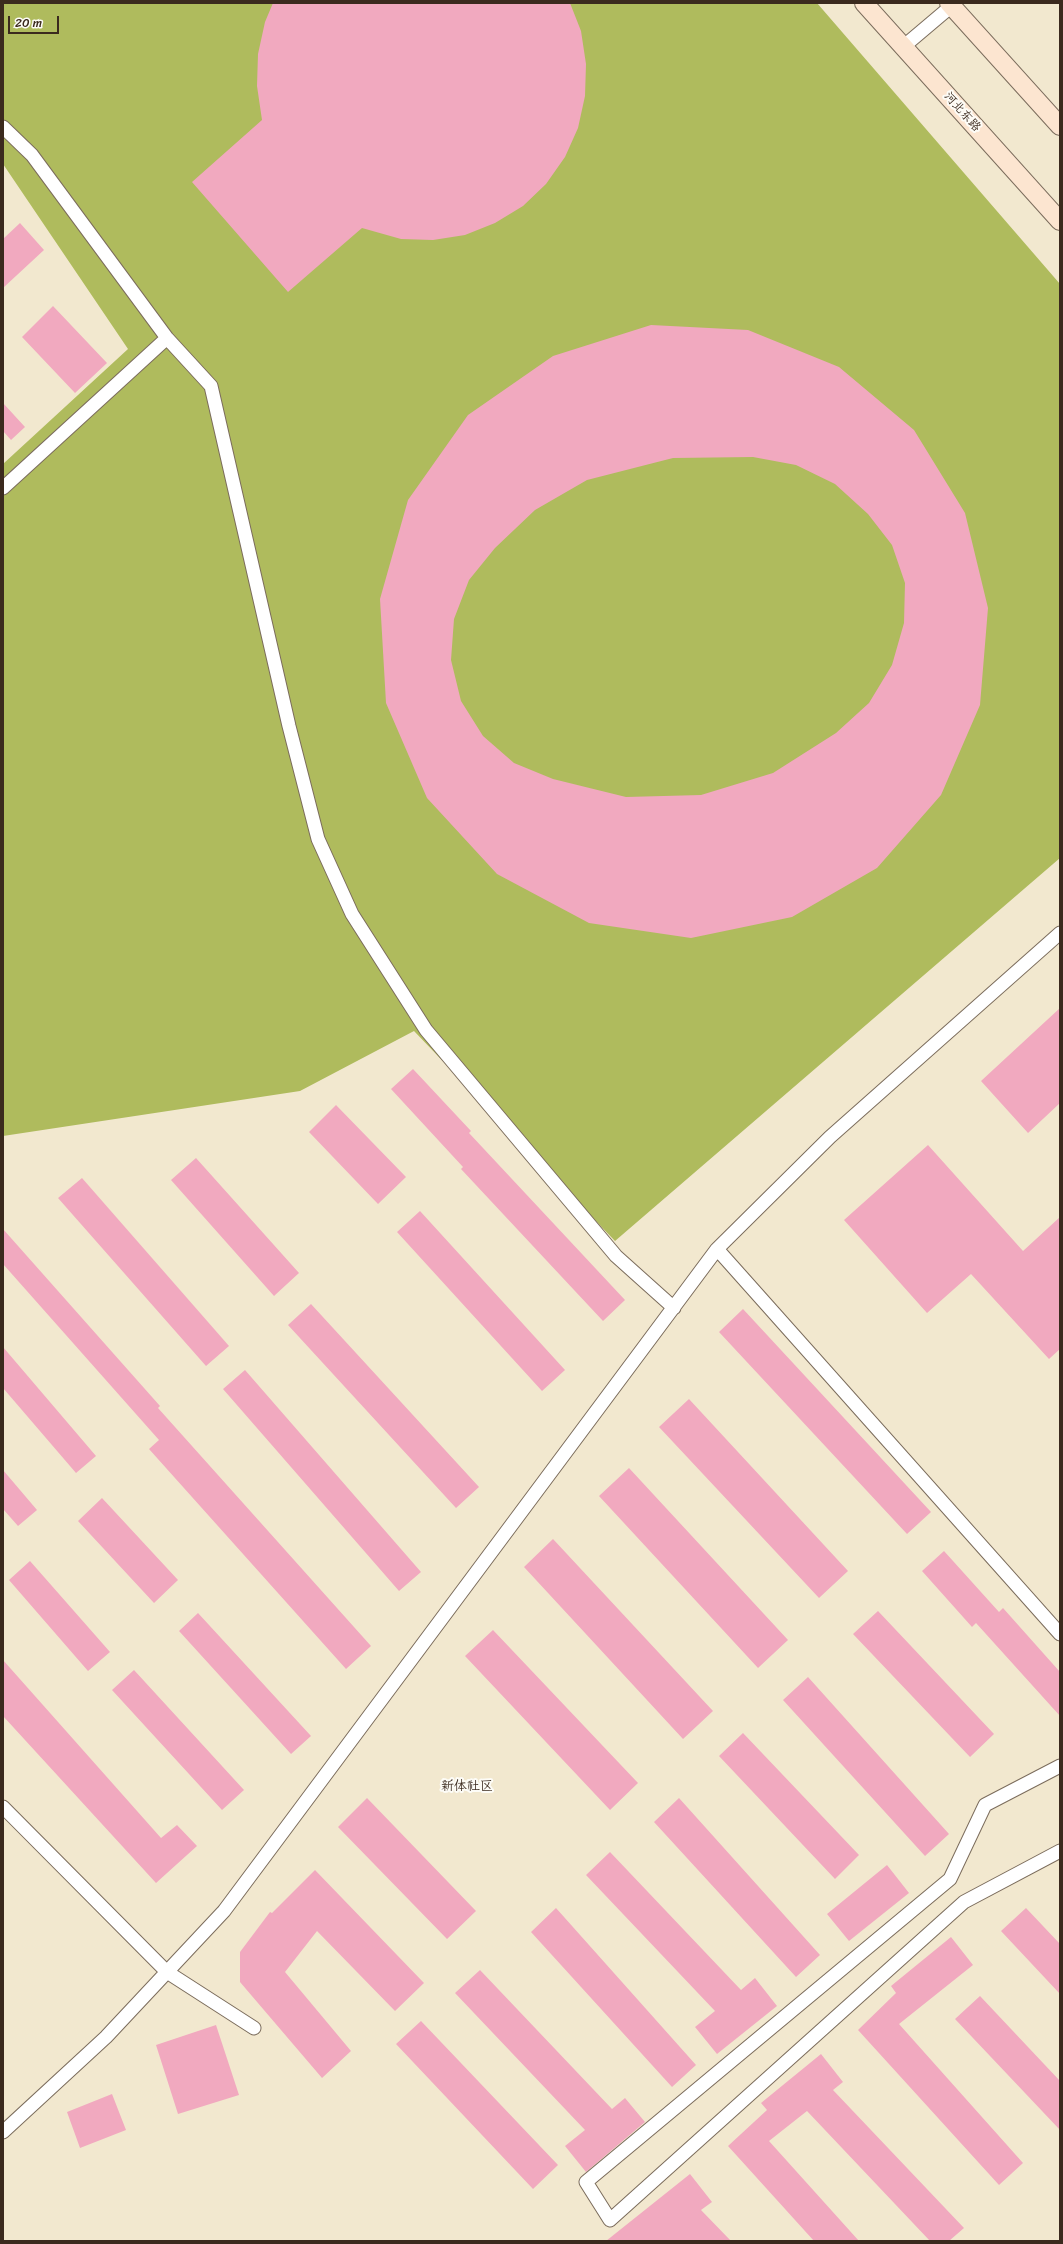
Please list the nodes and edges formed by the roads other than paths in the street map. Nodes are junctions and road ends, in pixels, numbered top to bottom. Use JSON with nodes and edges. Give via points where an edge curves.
{"nodes":[{"id":1,"x":864,"y":3,"type":"edge"},
{"id":2,"x":952,"y":4,"type":"edge"},
{"id":3,"x":902,"y":47,"type":"junction"},
{"id":4,"x":1060,"y":126,"type":"edge"},
{"id":5,"x":3,"y":127,"type":"edge"},
{"id":6,"x":1060,"y":221,"type":"edge"},
{"id":7,"x":167,"y":338,"type":"junction"},
{"id":8,"x":3,"y":488,"type":"edge"},
{"id":9,"x":1060,"y":933,"type":"edge"},
{"id":10,"x":717,"y":1249,"type":"junction"},
{"id":11,"x":674,"y":1308,"type":"junction"},
{"id":12,"x":1060,"y":1634,"type":"edge"},
{"id":13,"x":1060,"y":1766,"type":"edge"},
{"id":14,"x":3,"y":1807,"type":"edge"},
{"id":15,"x":1060,"y":1851,"type":"edge"},
{"id":16,"x":167,"y":1972,"type":"junction"},
{"id":17,"x":254,"y":2028,"type":"dead end"},
{"id":18,"x":3,"y":2132,"type":"edge"}],
"edges":[{"from":1,"to":3,"type":"main road","name":"河北东路"},
{"from":2,"to":3,"type":"street"},
{"from":2,"to":4,"type":"main road"},
{"from":3,"to":6,"type":"main road","name":"河北东路"},
{"from":5,"to":7,"type":"street","via":[[32,155]]},
{"from":7,"to":8,"type":"street"},
{"from":7,"to":11,"type":"street","via":[[211,386],[289,726],[318,839],[352,914],[426,1030],[616,1256]]},
{"from":9,"to":10,"type":"street","via":[[830,1137]]},
{"from":10,"to":11,"type":"street"},
{"from":10,"to":12,"type":"street"},
{"from":11,"to":16,"type":"street","via":[[224,1911]]},
{"from":13,"to":15,"type":"street","via":[[985,1805],[950,1879],[586,2182],[610,2220],[964,1902]]},
{"from":14,"to":16,"type":"street"},
{"from":16,"to":17,"type":"street"},
{"from":16,"to":18,"type":"street","via":[[106,2037]]}]}
